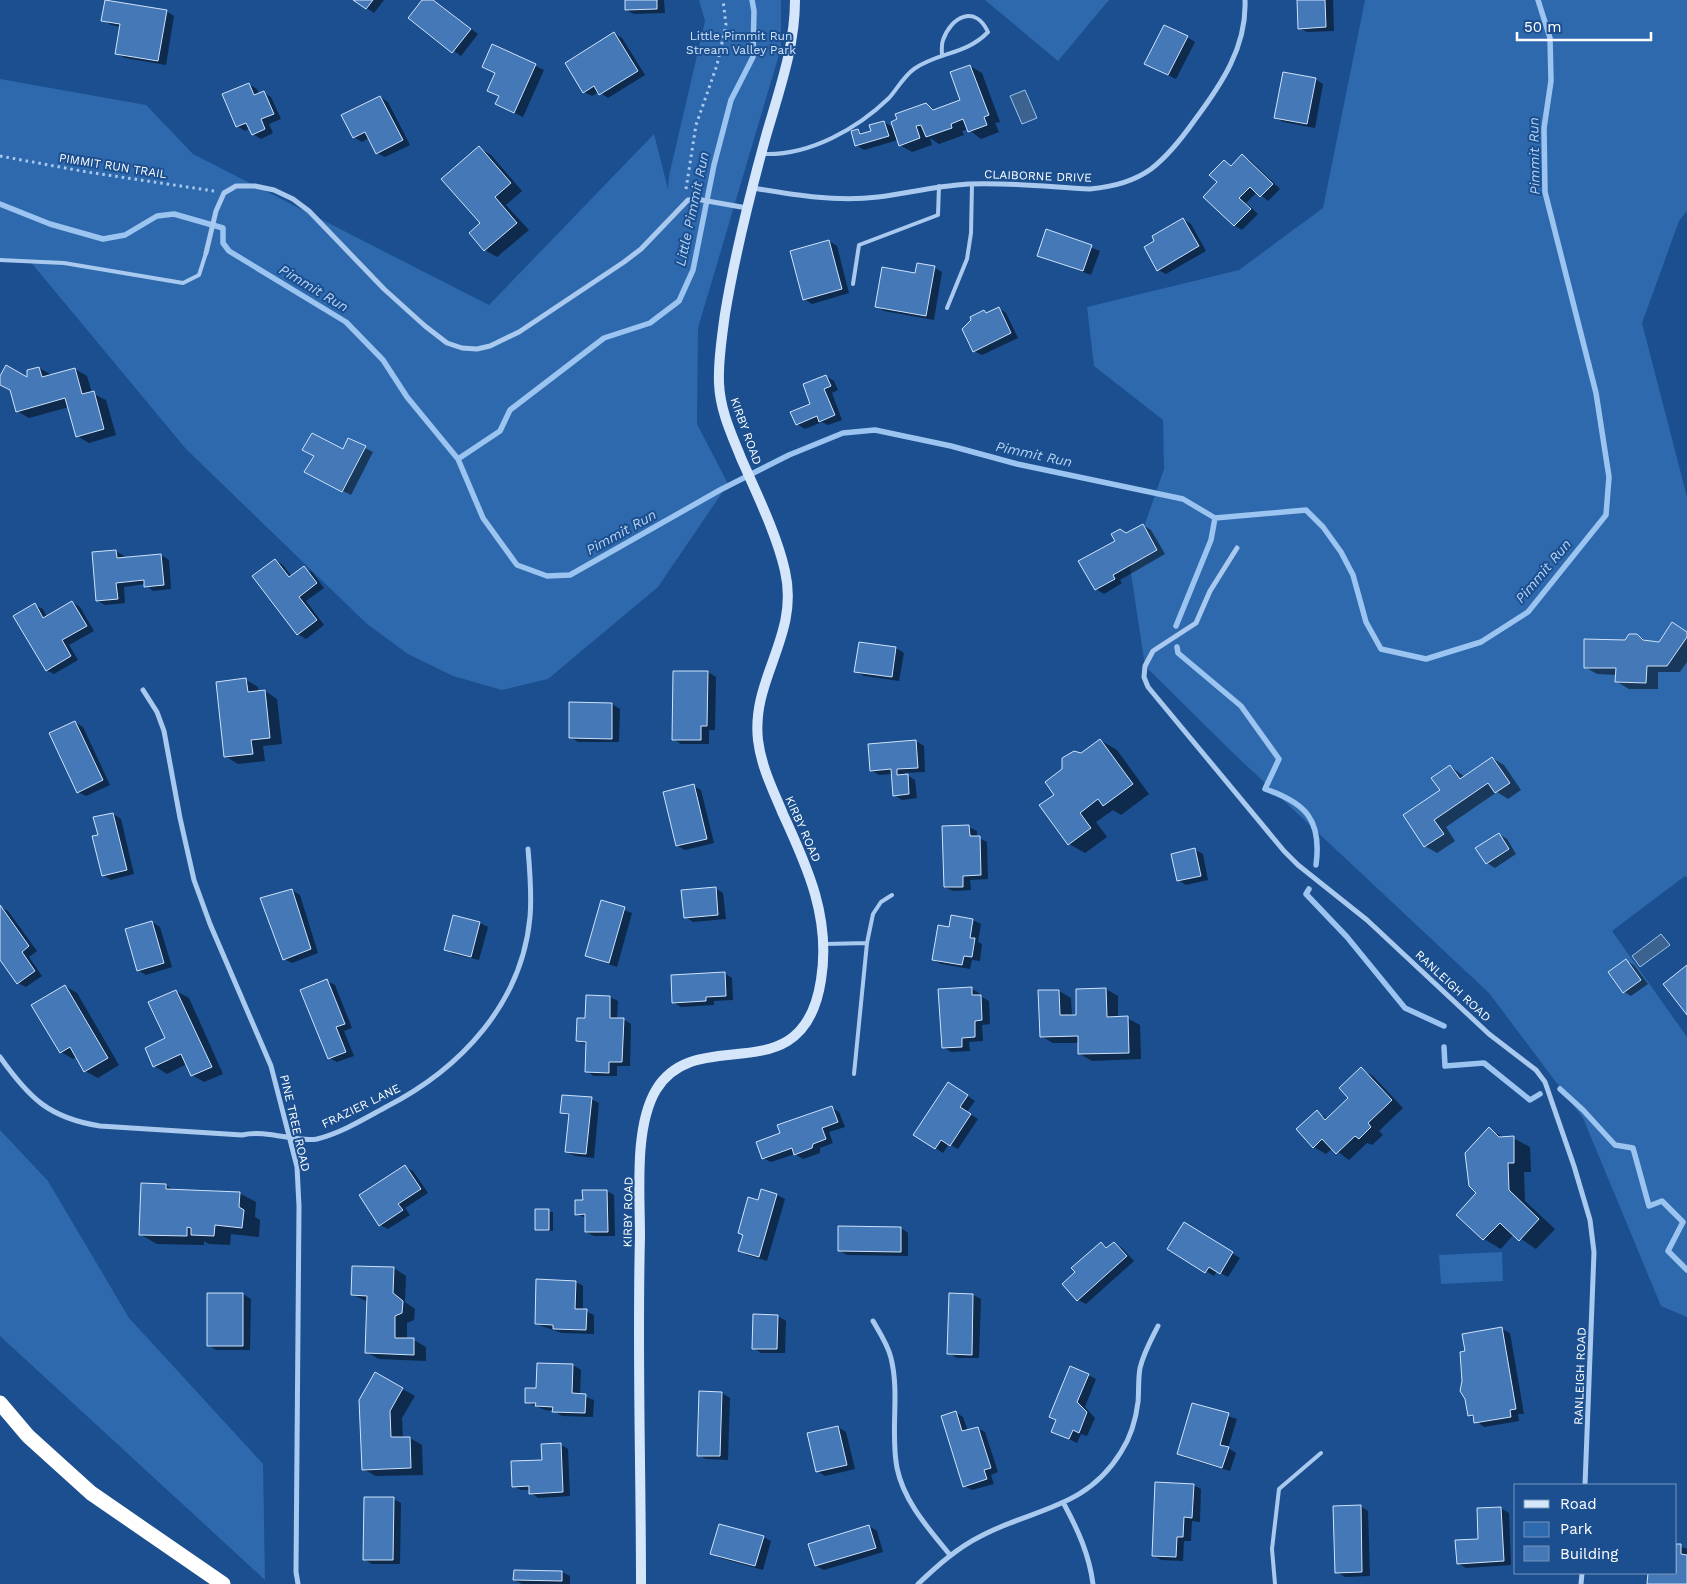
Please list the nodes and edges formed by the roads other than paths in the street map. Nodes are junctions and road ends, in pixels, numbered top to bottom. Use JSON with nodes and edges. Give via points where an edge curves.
{"nodes":[{"id":1,"x":795,"y":0,"type":"edge"},
{"id":2,"x":1244,"y":0,"type":"edge"},
{"id":3,"x":942,"y":56,"type":"junction"},
{"id":4,"x":761,"y":154,"type":"junction"},
{"id":5,"x":972,"y":184,"type":"junction"},
{"id":6,"x":939,"y":186,"type":"junction"},
{"id":7,"x":753,"y":188,"type":"junction"},
{"id":8,"x":748,"y":208,"type":"junction"},
{"id":9,"x":206,"y":253,"type":"joint"},
{"id":10,"x":0,"y":260,"type":"edge"},
{"id":11,"x":853,"y":284,"type":"dead end"},
{"id":12,"x":947,"y":308,"type":"dead end"},
{"id":13,"x":1237,"y":548,"type":"dead end"},
{"id":14,"x":143,"y":690,"type":"dead end"},
{"id":15,"x":528,"y":849,"type":"dead end"},
{"id":16,"x":892,"y":895,"type":"dead end"},
{"id":17,"x":868,"y":943,"type":"junction"},
{"id":18,"x":824,"y":944,"type":"junction"},
{"id":19,"x":0,"y":1057,"type":"edge"},
{"id":20,"x":854,"y":1074,"type":"dead end"},
{"id":21,"x":290,"y":1136,"type":"junction"},
{"id":22,"x":873,"y":1321,"type":"dead end"},
{"id":23,"x":1158,"y":1326,"type":"dead end"},
{"id":24,"x":0,"y":1403,"type":"edge"},
{"id":25,"x":1321,"y":1453,"type":"dead end"},
{"id":26,"x":1585,"y":1484,"type":"edge"},
{"id":27,"x":1064,"y":1504,"type":"junction"},
{"id":28,"x":950,"y":1555,"type":"junction"},
{"id":29,"x":223,"y":1584,"type":"edge"},
{"id":30,"x":298,"y":1584,"type":"edge"},
{"id":31,"x":641,"y":1584,"type":"edge"},
{"id":32,"x":918,"y":1584,"type":"edge"},
{"id":33,"x":1093,"y":1584,"type":"edge"},
{"id":34,"x":1275,"y":1584,"type":"edge"}],
"edges":[{"from":1,"to":4,"type":"main road","name":"KIRBY ROAD","via":[[792,46]]},
{"from":2,"to":5,"type":"street","name":"CLAIBORNE DRIVE","via":[[1242,32],[1235,57],[1223,81],[1185,133],[1150,170],[1130,181],[1090,189]]},
{"from":3,"to":3,"type":"lane","via":[[980,41],[988,32],[983,23],[976,16],[966,15],[952,26],[943,40]]},
{"from":3,"to":4,"type":"lane","via":[[913,69],[888,98],[856,124],[809,148],[783,155]]},
{"from":4,"to":7,"type":"main road","name":"KIRBY ROAD"},
{"from":5,"to":6,"type":"street","name":"CLAIBORNE DRIVE"},
{"from":5,"to":12,"type":"lane","via":[[967,259]]},
{"from":6,"to":7,"type":"street","name":"CLAIBORNE DRIVE","via":[[878,197],[844,199]]},
{"from":6,"to":11,"type":"lane","via":[[938,215],[859,245]]},
{"from":7,"to":8,"type":"main road","name":"KIRBY ROAD"},
{"from":8,"to":9,"type":"street","via":[[696,199],[682,204],[642,249],[624,262],[519,332],[477,349],[447,343],[425,326],[384,289],[309,211],[274,190],[236,186],[224,193]]},
{"from":8,"to":18,"type":"main road","name":"KIRBY ROAD","via":[[729,293],[719,372],[721,406],[780,553],[789,595],[785,631],[760,699],[757,723],[759,750],[770,785],[814,886]]},
{"from":9,"to":10,"type":"lane","via":[[199,275],[184,282],[64,263]]},
{"from":13,"to":26,"type":"street","name":"RANLEIGH ROAD","via":[[1196,623],[1153,651],[1145,666],[1144,677],[1148,687],[1291,858],[1367,920],[1489,1034],[1536,1070],[1545,1082],[1590,1220],[1594,1252]]},
{"from":14,"to":21,"type":"street","name":"PINE TREE ROAD","via":[[164,731],[194,880],[265,1048]]},
{"from":15,"to":21,"type":"street","name":"FRAZIER LANE","via":[[532,886],[524,951],[506,994],[482,1033],[436,1077],[401,1100],[355,1124],[315,1139]]},
{"from":16,"to":17,"type":"lane","via":[[881,902],[873,914]]},
{"from":17,"to":18,"type":"lane"},
{"from":17,"to":20,"type":"lane"},
{"from":18,"to":31,"type":"main road","name":"KIRBY ROAD","via":[[818,997],[808,1020],[796,1034],[763,1052],[683,1064],[657,1087],[648,1108],[642,1150],[639,1289]]},
{"from":19,"to":21,"type":"street","name":"FRAZIER LANE","via":[[21,1086],[38,1102],[79,1123]]},
{"from":21,"to":30,"type":"street","name":"PINE TREE ROAD","via":[[297,1168],[299,1206]]},
{"from":22,"to":28,"type":"street","via":[[891,1358],[894,1379],[893,1445],[898,1470],[920,1518]]},
{"from":23,"to":27,"type":"street","via":[[1146,1349],[1140,1370],[1138,1404],[1121,1451],[1087,1490]]},
{"from":24,"to":29,"type":"highway","via":[[33,1441],[91,1493]]},
{"from":25,"to":34,"type":"lane","via":[[1279,1490],[1272,1549]]},
{"from":27,"to":28,"type":"street","via":[[1010,1522]]},
{"from":27,"to":33,"type":"street","via":[[1090,1560]]},
{"from":28,"to":32,"type":"street"}]}
